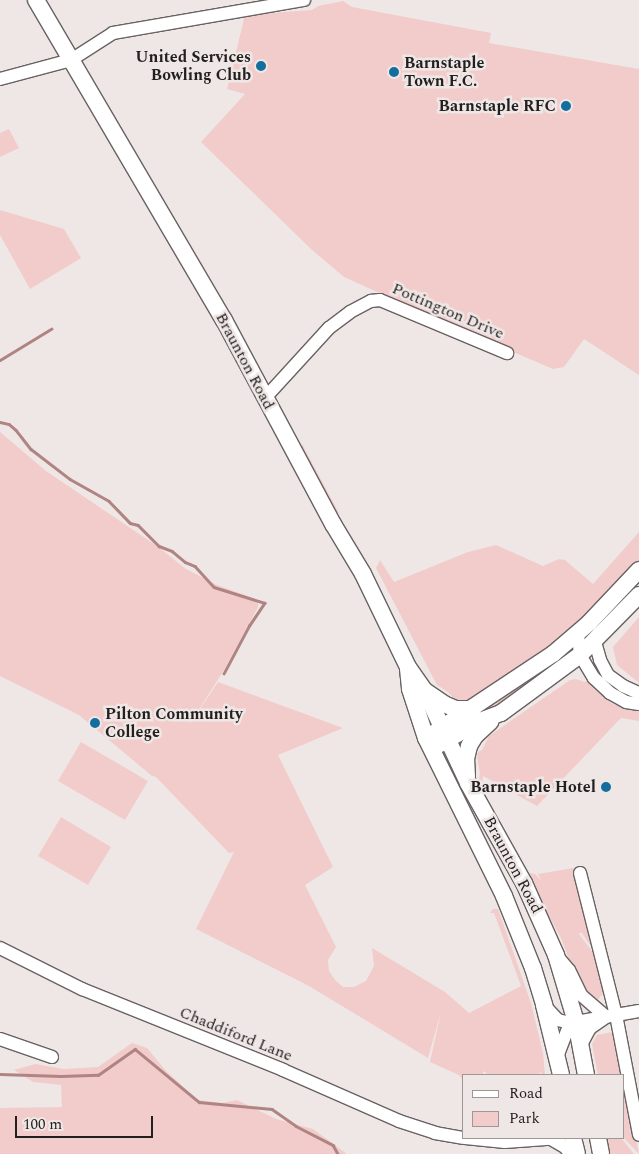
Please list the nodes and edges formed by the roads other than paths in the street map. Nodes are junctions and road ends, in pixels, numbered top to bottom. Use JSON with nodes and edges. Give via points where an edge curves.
{"nodes":[{"id":1,"x":36,"y":0,"type":"edge"},
{"id":2,"x":304,"y":0,"type":"edge"},
{"id":3,"x":71,"y":60,"type":"junction"},
{"id":4,"x":0,"y":79,"type":"edge"},
{"id":5,"x":507,"y":353,"type":"dead end"},
{"id":6,"x":265,"y":398,"type":"junction"},
{"id":7,"x":639,"y":570,"type":"edge"},
{"id":8,"x":639,"y":595,"type":"edge"},
{"id":9,"x":578,"y":634,"type":"junction"},
{"id":10,"x":595,"y":642,"type":"junction"},
{"id":11,"x":580,"y":655,"type":"junction"},
{"id":12,"x":408,"y":667,"type":"junction"},
{"id":13,"x":425,"y":691,"type":"junction"},
{"id":14,"x":639,"y":692,"type":"edge"},
{"id":15,"x":639,"y":704,"type":"edge"},
{"id":16,"x":473,"y":709,"type":"junction"},
{"id":17,"x":501,"y":713,"type":"junction"},
{"id":18,"x":444,"y":734,"type":"junction"},
{"id":19,"x":428,"y":743,"type":"junction"},
{"id":20,"x":468,"y":783,"type":"junction"},
{"id":21,"x":580,"y":873,"type":"dead end"},
{"id":22,"x":0,"y":948,"type":"edge"},
{"id":23,"x":556,"y":954,"type":"junction"},
{"id":24,"x":544,"y":1006,"type":"junction"},
{"id":25,"x":639,"y":1011,"type":"edge"},
{"id":26,"x":611,"y":1016,"type":"junction"},
{"id":27,"x":573,"y":1023,"type":"junction"},
{"id":28,"x":0,"y":1039,"type":"edge"},
{"id":29,"x":581,"y":1045,"type":"junction"},
{"id":30,"x":52,"y":1057,"type":"dead end"},
{"id":31,"x":557,"y":1057,"type":"junction"},
{"id":32,"x":584,"y":1072,"type":"edge"},
{"id":33,"x":561,"y":1074,"type":"edge"},
{"id":34,"x":639,"y":1135,"type":"edge"},
{"id":35,"x":462,"y":1138,"type":"edge"},
{"id":36,"x":474,"y":1139,"type":"edge"},
{"id":37,"x":542,"y":1139,"type":"edge"},
{"id":38,"x":555,"y":1139,"type":"edge"},
{"id":39,"x":573,"y":1139,"type":"edge"},
{"id":40,"x":598,"y":1139,"type":"edge"},
{"id":41,"x":570,"y":1154,"type":"edge"},
{"id":42,"x":577,"y":1154,"type":"edge"},
{"id":43,"x":601,"y":1154,"type":"edge"}],
"edges":[{"from":1,"to":3,"type":"main road","name":"Braunton Road"},
{"from":2,"to":3,"type":"street","via":[[113,33]]},
{"from":3,"to":4,"type":"street"},
{"from":3,"to":6,"type":"main road","name":"Braunton Road","via":[[224,320]]},
{"from":5,"to":6,"type":"street","name":"Pottington Drive","via":[[380,300],[372,301],[337,320]]},
{"from":6,"to":12,"type":"main road","name":"Braunton Road","via":[[363,574]]},
{"from":7,"to":9,"type":"main road"},
{"from":8,"to":10,"type":"main road"},
{"from":9,"to":11,"type":"street"},
{"from":9,"to":16,"type":"main road"},
{"from":10,"to":11,"type":"main road"},
{"from":10,"to":14,"type":"street","via":[[608,674],[622,686]]},
{"from":11,"to":15,"type":"street","via":[[594,678],[610,693],[626,702]]},
{"from":11,"to":17,"type":"main road"},
{"from":12,"to":13,"type":"main road","name":"Braunton Road"},
{"from":12,"to":19,"type":"main road","name":"Braunton Road","via":[[410,690]]},
{"from":13,"to":16,"type":"main road","via":[[456,709]]},
{"from":13,"to":18,"type":"main road","name":"Braunton Road"},
{"from":16,"to":18,"type":"main road"},
{"from":17,"to":18,"type":"main road"},
{"from":17,"to":20,"type":"main road","via":[[475,736],[469,746]]},
{"from":18,"to":19,"type":"main road"},
{"from":18,"to":20,"type":"main road","name":"Braunton Road"},
{"from":19,"to":24,"type":"main road","name":"Braunton Road","via":[[504,896]]},
{"from":20,"to":23,"type":"main road","name":"Braunton Road","via":[[524,883]]},
{"from":21,"to":26,"type":"street"},
{"from":22,"to":35,"type":"street","name":"Chaddiford Lane","via":[[82,989],[399,1121]]},
{"from":23,"to":26,"type":"street","via":[[569,970],[581,996]]},
{"from":23,"to":27,"type":"main road","name":"Braunton Road"},
{"from":24,"to":27,"type":"street","via":[[558,1020]]},
{"from":24,"to":31,"type":"main road","name":"Braunton Road"},
{"from":25,"to":26,"type":"street"},
{"from":26,"to":27,"type":"street"},
{"from":26,"to":29,"type":"street","via":[[590,1028]]},
{"from":26,"to":34,"type":"street"},
{"from":27,"to":29,"type":"main road","name":"Braunton Road"},
{"from":27,"to":31,"type":"street"},
{"from":28,"to":30,"type":"street"},
{"from":29,"to":32,"type":"main road","name":"Braunton Road"},
{"from":31,"to":33,"type":"main road","name":"Braunton Road"},
{"from":36,"to":37,"type":"street","name":"Chaddiford Lane","via":[[505,1142]]},
{"from":38,"to":41,"type":"street","name":"Chaddiford Lane"},
{"from":39,"to":42,"type":"main road"},
{"from":40,"to":43,"type":"main road"}]}
